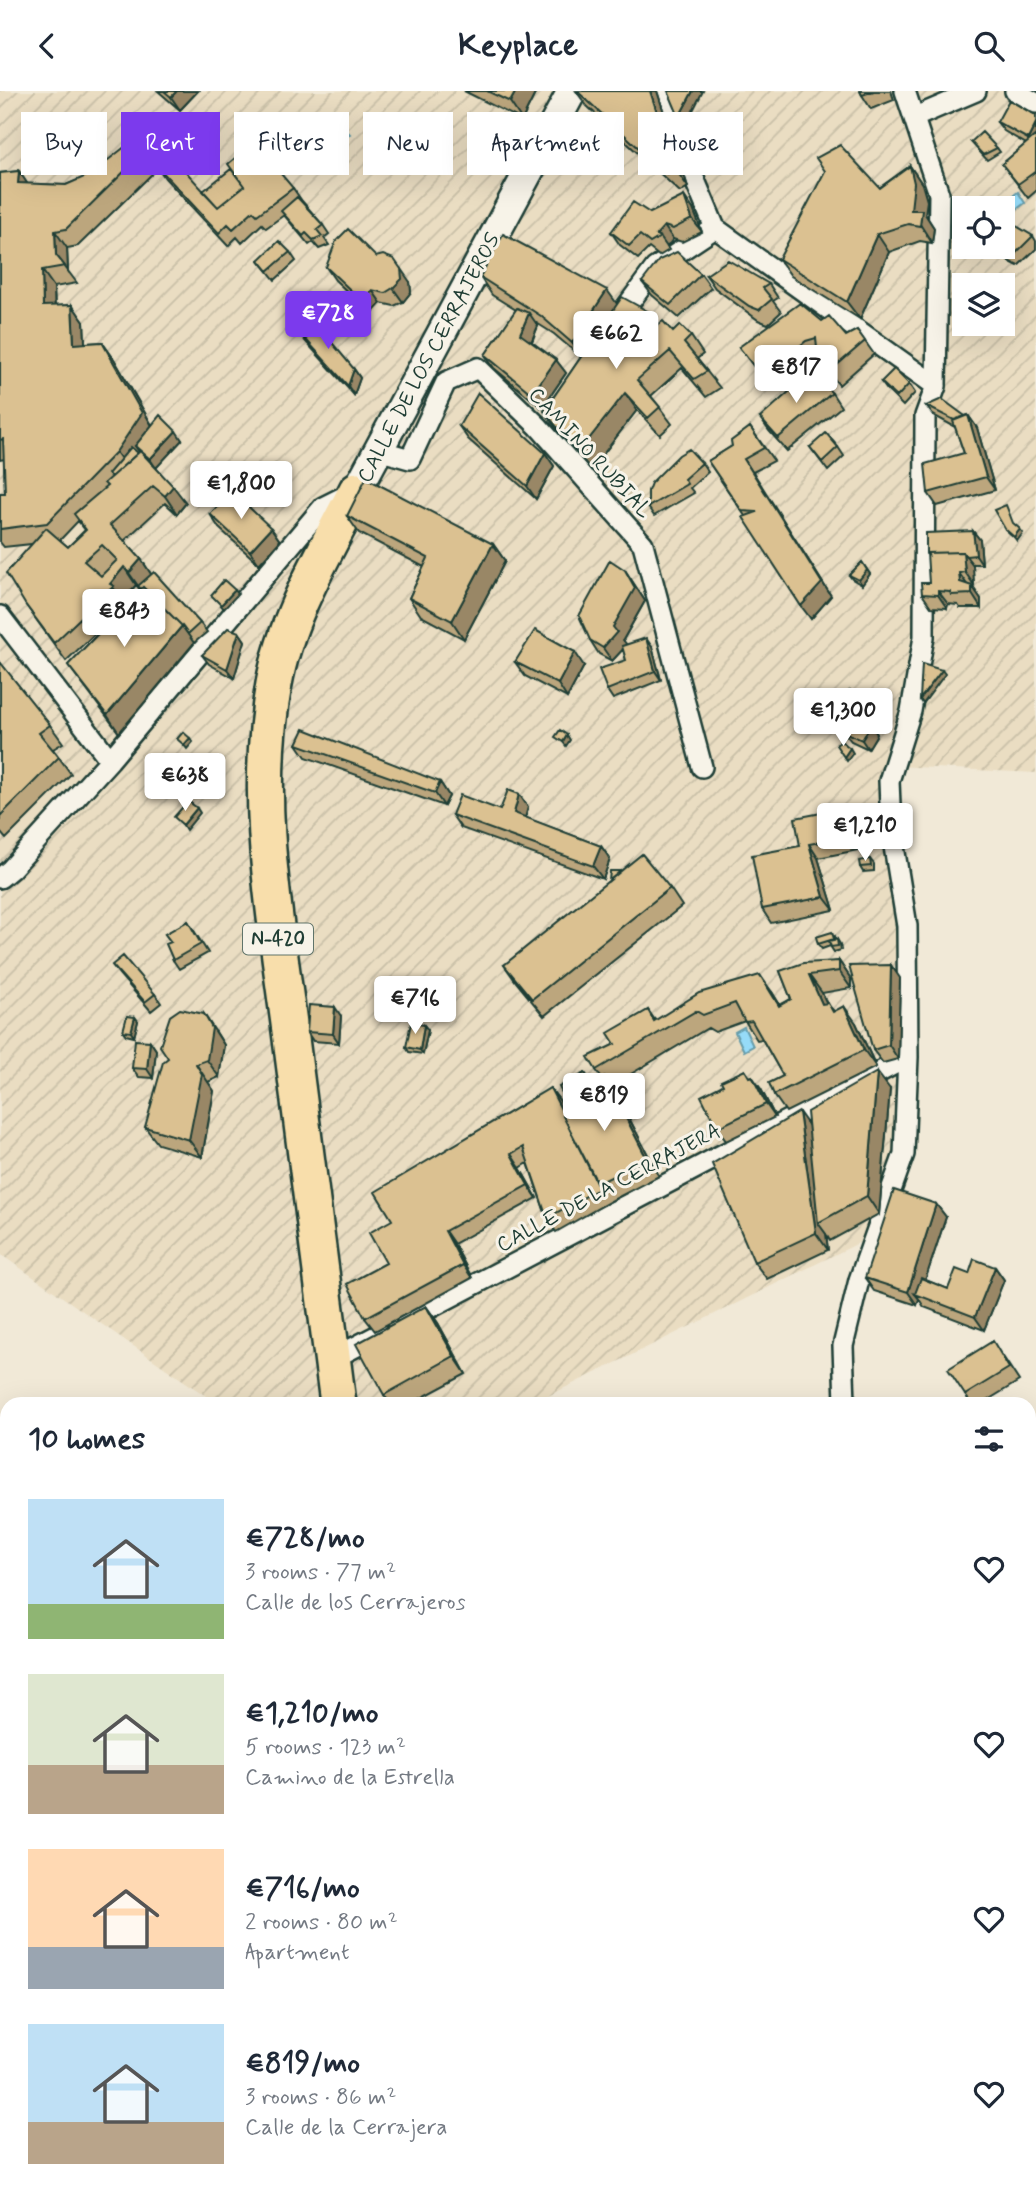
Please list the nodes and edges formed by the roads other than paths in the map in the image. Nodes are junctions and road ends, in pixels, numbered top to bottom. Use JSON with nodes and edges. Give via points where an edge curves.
{"nodes":[{"id":1,"x":572,"y":91,"type":"edge"},
{"id":2,"x":663,"y":91,"type":"edge"},
{"id":3,"x":905,"y":91,"type":"edge"},
{"id":4,"x":976,"y":91,"type":"edge"},
{"id":5,"x":1015,"y":91,"type":"edge"},
{"id":6,"x":1036,"y":103,"type":"edge"},
{"id":7,"x":915,"y":117,"type":"junction"},
{"id":8,"x":715,"y":228,"type":"junction"},
{"id":9,"x":608,"y":331,"type":"edge"},
{"id":10,"x":936,"y":386,"type":"junction"},
{"id":11,"x":378,"y":450,"type":"junction"},
{"id":12,"x":357,"y":490,"type":"junction"},
{"id":13,"x":0,"y":616,"type":"edge"},
{"id":14,"x":110,"y":760,"type":"junction"},
{"id":15,"x":702,"y":767,"type":"dead end"},
{"id":16,"x":0,"y":878,"type":"edge"},
{"id":17,"x":908,"y":1057,"type":"junction"},
{"id":18,"x":332,"y":1359,"type":"junction"},
{"id":19,"x":337,"y":1397,"type":"edge"},
{"id":20,"x":845,"y":1397,"type":"edge"}],
"edges":[{"from":1,"to":11,"type":"main road","name":"CALLE DE LOS CERRAJEROS"},
{"from":2,"to":8,"type":"street","via":[[685,159]]},
{"from":3,"to":7,"type":"street"},
{"from":4,"to":7,"type":"street"},
{"from":5,"to":6,"type":"street"},
{"from":7,"to":10,"type":"street","via":[[939,194]]},
{"from":8,"to":9,"type":"street","via":[[655,268]]},
{"from":8,"to":10,"type":"street"},
{"from":10,"to":17,"type":"street","via":[[925,416],[924,636],[911,711],[889,781],[891,828],[907,926]]},
{"from":11,"to":12,"type":"main road","name":"CALLE DE LOS CERRAJEROS"},
{"from":11,"to":15,"type":"street","name":"CAMINO RUBIAL","via":[[410,459],[446,382],[478,368],[542,421],[643,544]]},
{"from":12,"to":14,"type":"street","name":"CALLE DE LOS CERRAJEROS","via":[[323,507]]},
{"from":12,"to":18,"type":"highway","number":"N-420","via":[[298,604],[274,681],[265,745],[265,824]]},
{"from":13,"to":14,"type":"street"},
{"from":14,"to":16,"type":"street","name":"CALLE DE LOS CERRAJEROS"},
{"from":17,"to":18,"type":"street","name":"CALLE DE LA CERRAJERA"},
{"from":17,"to":20,"type":"street","via":[[904,1154],[859,1280],[843,1346]]},
{"from":18,"to":19,"type":"highway","number":"N-420"}]}
